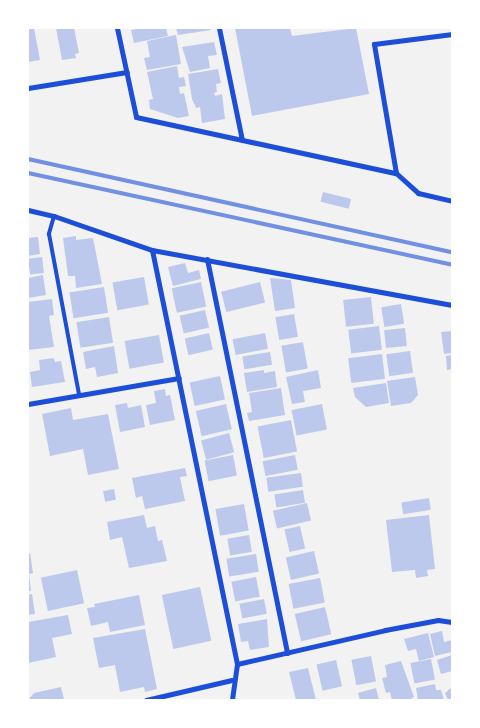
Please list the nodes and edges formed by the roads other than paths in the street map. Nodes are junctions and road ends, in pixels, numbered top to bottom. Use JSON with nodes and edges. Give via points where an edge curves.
{"nodes":[{"id":1,"x":117,"y":28,"type":"edge"},
{"id":2,"x":219,"y":28,"type":"edge"},
{"id":3,"x":452,"y":34,"type":"edge"},
{"id":4,"x":126,"y":72,"type":"junction"},
{"id":5,"x":28,"y":88,"type":"edge"},
{"id":6,"x":242,"y":140,"type":"junction"},
{"id":7,"x":396,"y":173,"type":"junction"},
{"id":8,"x":452,"y":201,"type":"edge"},
{"id":9,"x":28,"y":210,"type":"edge"},
{"id":10,"x":54,"y":216,"type":"junction"},
{"id":11,"x":152,"y":250,"type":"junction"},
{"id":12,"x":207,"y":259,"type":"junction"},
{"id":13,"x":452,"y":305,"type":"edge"},
{"id":14,"x":179,"y":378,"type":"junction"},
{"id":15,"x":79,"y":395,"type":"junction"},
{"id":16,"x":28,"y":404,"type":"edge"},
{"id":17,"x":452,"y":622,"type":"edge"},
{"id":18,"x":287,"y":653,"type":"junction"},
{"id":19,"x":237,"y":664,"type":"junction"},
{"id":20,"x":232,"y":680,"type":"junction"},
{"id":21,"x":146,"y":700,"type":"edge"},
{"id":22,"x":232,"y":700,"type":"edge"}],
"edges":[{"from":1,"to":4,"type":"street"},
{"from":2,"to":6,"type":"street"},
{"from":3,"to":7,"type":"street","via":[[374,44]]},
{"from":4,"to":5,"type":"street"},
{"from":4,"to":6,"type":"street","via":[[136,117]]},
{"from":6,"to":7,"type":"street"},
{"from":7,"to":8,"type":"street","via":[[418,193]]},
{"from":9,"to":10,"type":"street"},
{"from":10,"to":11,"type":"street"},
{"from":10,"to":15,"type":"lane","via":[[49,234]]},
{"from":11,"to":12,"type":"street"},
{"from":11,"to":14,"type":"street"},
{"from":12,"to":13,"type":"street"},
{"from":12,"to":18,"type":"street"},
{"from":14,"to":15,"type":"street"},
{"from":14,"to":19,"type":"street"},
{"from":15,"to":16,"type":"street"},
{"from":17,"to":18,"type":"street","via":[[438,620]]},
{"from":18,"to":19,"type":"street"},
{"from":19,"to":20,"type":"street"},
{"from":20,"to":21,"type":"street"},
{"from":20,"to":22,"type":"street"}]}
